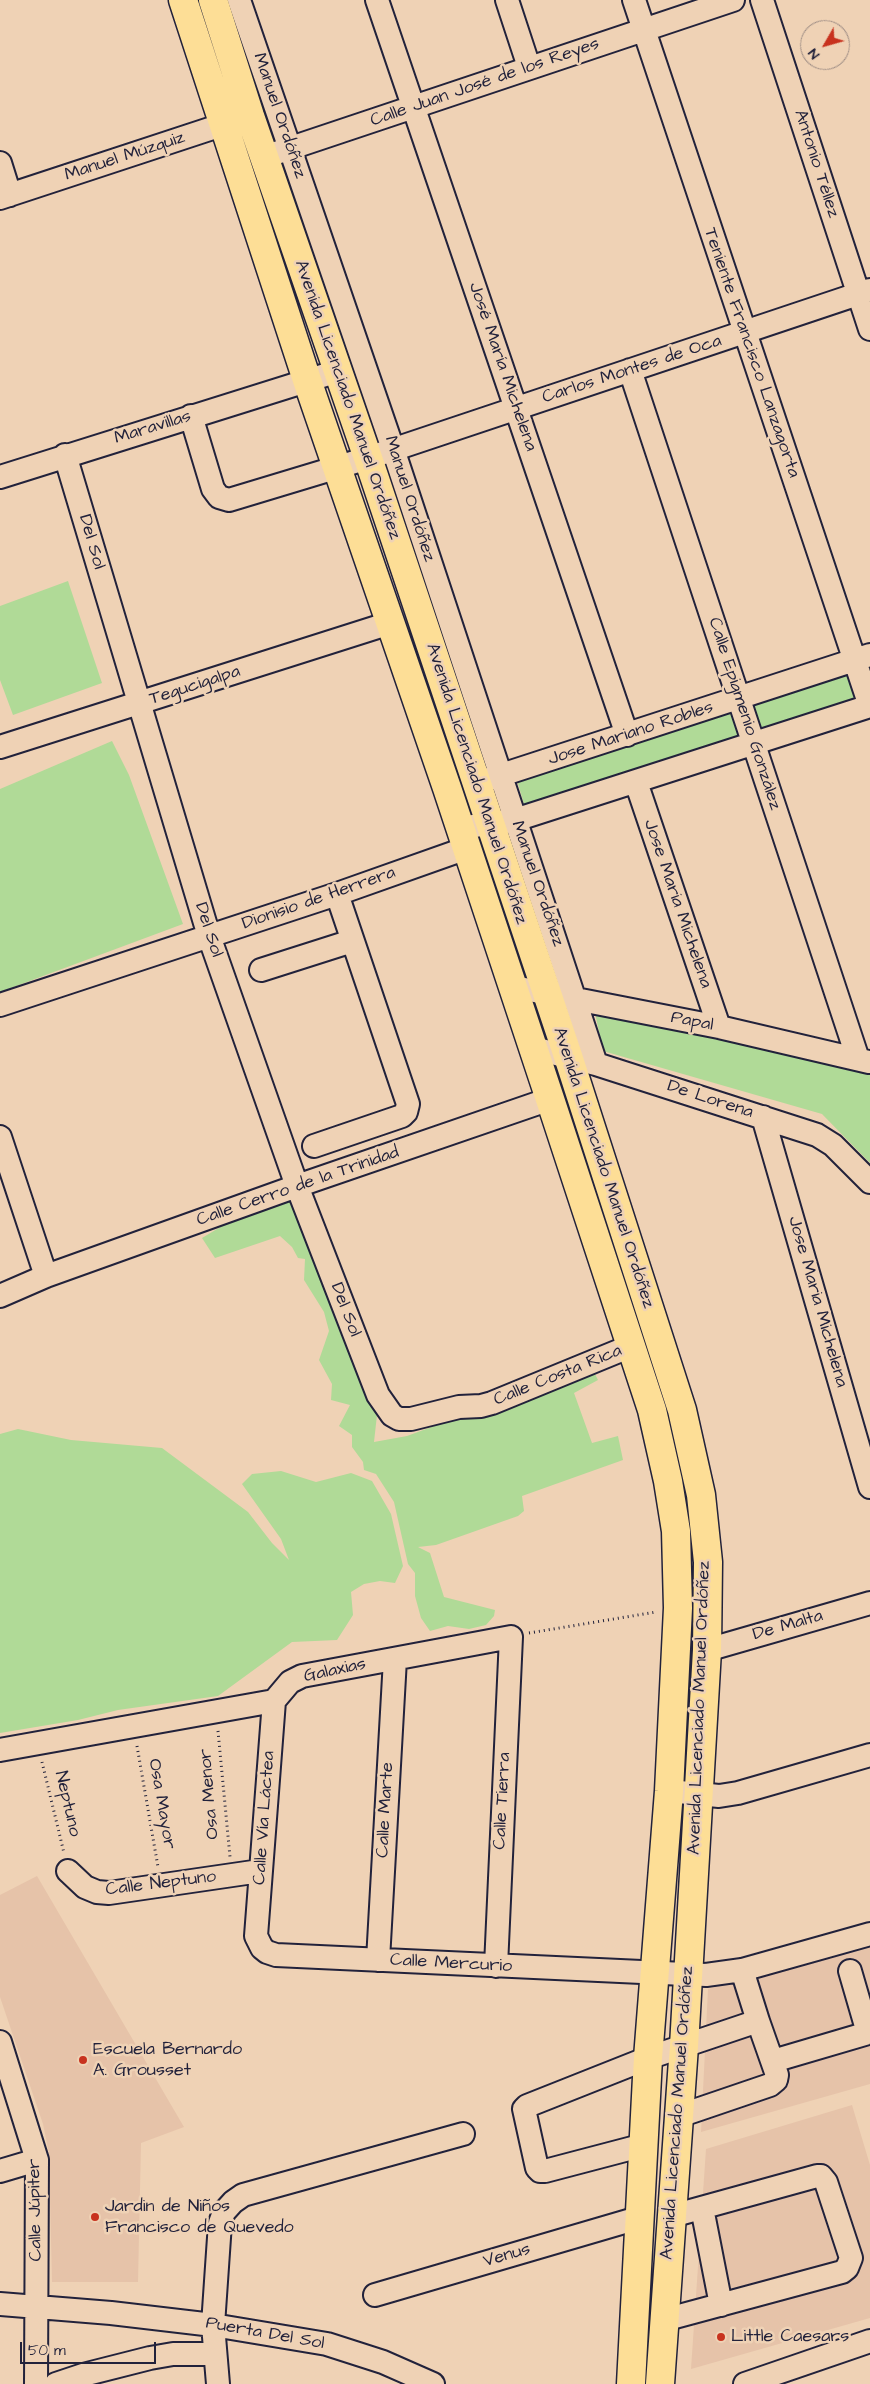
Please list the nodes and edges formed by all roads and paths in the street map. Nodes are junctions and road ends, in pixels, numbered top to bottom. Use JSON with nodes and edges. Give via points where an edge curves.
{"nodes":[{"id":1,"x":183,"y":0,"type":"edge"},
{"id":2,"x":213,"y":0,"type":"edge"},
{"id":3,"x":239,"y":0,"type":"edge"},
{"id":4,"x":377,"y":0,"type":"edge"},
{"id":5,"x":507,"y":0,"type":"edge"},
{"id":6,"x":634,"y":0,"type":"edge"},
{"id":7,"x":733,"y":0,"type":"edge"},
{"id":8,"x":762,"y":0,"type":"edge"},
{"id":9,"x":644,"y":30,"type":"junction"},
{"id":10,"x":529,"y":67,"type":"junction"},
{"id":11,"x":413,"y":108,"type":"junction"},
{"id":12,"x":250,"y":116,"type":"junction"},
{"id":13,"x":223,"y":124,"type":"junction"},
{"id":14,"x":290,"y":147,"type":"junction"},
{"id":15,"x":265,"y":157,"type":"junction"},
{"id":16,"x":0,"y":164,"type":"edge"},
{"id":17,"x":238,"y":167,"type":"junction"},
{"id":18,"x":5,"y":197,"type":"edge"},
{"id":19,"x":864,"y":292,"type":"edge"},
{"id":20,"x":870,"y":329,"type":"edge"},
{"id":21,"x":744,"y":333,"type":"junction"},
{"id":22,"x":630,"y":370,"type":"junction"},
{"id":23,"x":338,"y":371,"type":"junction"},
{"id":24,"x":307,"y":380,"type":"junction"},
{"id":25,"x":515,"y":408,"type":"junction"},
{"id":26,"x":191,"y":416,"type":"junction"},
{"id":27,"x":380,"y":454,"type":"junction"},
{"id":28,"x":65,"y":455,"type":"junction"},
{"id":29,"x":336,"y":466,"type":"junction"},
{"id":30,"x":0,"y":477,"type":"edge"},
{"id":31,"x":390,"y":623,"type":"junction"},
{"id":32,"x":862,"y":657,"type":"edge"},
{"id":33,"x":740,"y":699,"type":"junction"},
{"id":34,"x":139,"y":704,"type":"junction"},
{"id":35,"x":870,"y":706,"type":"edge"},
{"id":36,"x":627,"y":735,"type":"junction"},
{"id":37,"x":754,"y":744,"type":"junction"},
{"id":38,"x":0,"y":747,"type":"edge"},
{"id":39,"x":488,"y":779,"type":"junction"},
{"id":40,"x":636,"y":782,"type":"junction"},
{"id":41,"x":447,"y":788,"type":"junction"},
{"id":42,"x":502,"y":822,"type":"junction"},
{"id":43,"x":463,"y":838,"type":"junction"},
{"id":44,"x":337,"y":894,"type":"junction"},
{"id":45,"x":209,"y":936,"type":"junction"},
{"id":46,"x":352,"y":941,"type":"junction"},
{"id":47,"x":261,"y":970,"type":"dead end"},
{"id":48,"x":514,"y":987,"type":"junction"},
{"id":49,"x":546,"y":994,"type":"junction"},
{"id":50,"x":576,"y":999,"type":"junction"},
{"id":51,"x":0,"y":1005,"type":"edge"},
{"id":52,"x":719,"y":1027,"type":"junction"},
{"id":53,"x":533,"y":1048,"type":"junction"},
{"id":54,"x":568,"y":1056,"type":"junction"},
{"id":55,"x":864,"y":1061,"type":"edge"},
{"id":56,"x":596,"y":1064,"type":"junction"},
{"id":57,"x":550,"y":1099,"type":"junction"},
{"id":58,"x":763,"y":1117,"type":"junction"},
{"id":59,"x":0,"y":1137,"type":"edge"},
{"id":60,"x":314,"y":1146,"type":"dead end"},
{"id":61,"x":870,"y":1182,"type":"edge"},
{"id":62,"x":297,"y":1186,"type":"junction"},
{"id":63,"x":46,"y":1276,"type":"junction"},
{"id":64,"x":0,"y":1296,"type":"edge"},
{"id":65,"x":631,"y":1346,"type":"junction"},
{"id":66,"x":378,"y":1395,"type":"joint"},
{"id":67,"x":870,"y":1486,"type":"edge"},
{"id":68,"x":870,"y":1603,"type":"edge"},
{"id":69,"x":678,"y":1608,"type":"junction"},
{"id":70,"x":511,"y":1637,"type":"junction"},
{"id":71,"x":707,"y":1650,"type":"junction"},
{"id":72,"x":395,"y":1659,"type":"junction"},
{"id":73,"x":274,"y":1701,"type":"junction"},
{"id":74,"x":216,"y":1710,"type":"junction"},
{"id":75,"x":134,"y":1727,"type":"junction"},
{"id":76,"x":38,"y":1744,"type":"junction"},
{"id":77,"x":0,"y":1750,"type":"edge"},
{"id":78,"x":870,"y":1756,"type":"edge"},
{"id":79,"x":669,"y":1791,"type":"junction"},
{"id":80,"x":698,"y":1794,"type":"junction"},
{"id":81,"x":68,"y":1871,"type":"joint"},
{"id":82,"x":260,"y":1871,"type":"junction"},
{"id":83,"x":231,"y":1875,"type":"junction"},
{"id":84,"x":162,"y":1885,"type":"junction"},
{"id":85,"x":870,"y":1934,"type":"edge"},
{"id":86,"x":256,"y":1936,"type":"joint"},
{"id":87,"x":378,"y":1960,"type":"junction"},
{"id":88,"x":496,"y":1966,"type":"junction"},
{"id":89,"x":742,"y":1970,"type":"junction"},
{"id":90,"x":850,"y":1971,"type":"dead end"},
{"id":91,"x":656,"y":1975,"type":"junction"},
{"id":92,"x":688,"y":1976,"type":"junction"},
{"id":93,"x":865,"y":2008,"type":"edge"},
{"id":94,"x":758,"y":2021,"type":"junction"},
{"id":95,"x":869,"y":2032,"type":"edge"},
{"id":96,"x":0,"y":2042,"type":"edge"},
{"id":97,"x":684,"y":2046,"type":"junction"},
{"id":98,"x":648,"y":2058,"type":"junction"},
{"id":99,"x":773,"y":2061,"type":"junction"},
{"id":100,"x":679,"y":2116,"type":"junction"},
{"id":101,"x":463,"y":2134,"type":"dead end"},
{"id":102,"x":644,"y":2145,"type":"junction"},
{"id":103,"x":37,"y":2160,"type":"junction"},
{"id":104,"x":0,"y":2171,"type":"edge"},
{"id":105,"x":702,"y":2208,"type":"junction"},
{"id":106,"x":672,"y":2216,"type":"junction"},
{"id":107,"x":638,"y":2218,"type":"junction"},
{"id":108,"x":375,"y":2295,"type":"dead end"},
{"id":109,"x":0,"y":2304,"type":"edge"},
{"id":110,"x":721,"y":2305,"type":"junction"},
{"id":111,"x":36,"y":2306,"type":"junction"},
{"id":112,"x":664,"y":2320,"type":"junction"},
{"id":113,"x":212,"y":2325,"type":"junction"},
{"id":114,"x":870,"y":2341,"type":"edge"},
{"id":115,"x":215,"y":2354,"type":"junction"},
{"id":116,"x":36,"y":2384,"type":"edge"},
{"id":117,"x":56,"y":2384,"type":"edge"},
{"id":118,"x":218,"y":2384,"type":"edge"},
{"id":119,"x":433,"y":2384,"type":"edge"},
{"id":120,"x":631,"y":2384,"type":"edge"},
{"id":121,"x":660,"y":2384,"type":"edge"},
{"id":122,"x":745,"y":2384,"type":"edge"}],
"edges":[{"from":1,"to":13,"type":"main road","name":"Avenida Licenciado Manuel Ordóñez"},
{"from":2,"to":12,"type":"main road","name":"Avenida Licenciado Manuel Ordóñez"},
{"from":3,"to":14,"type":"street","name":"Manuel Ordóñez"},
{"from":4,"to":11,"type":"street","name":"José María Michelena"},
{"from":5,"to":10,"type":"street"},
{"from":6,"to":9,"type":"street","name":"Teniente Francisco Lanzagorta"},
{"from":7,"to":9,"type":"street","name":"Calle Juan José de los Reyes"},
{"from":8,"to":19,"type":"street","name":"Antonio Téllez"},
{"from":9,"to":10,"type":"street","name":"Calle Juan José de los Reyes"},
{"from":9,"to":21,"type":"street","name":"Teniente Francisco Lanzagorta"},
{"from":10,"to":11,"type":"street","name":"Calle Juan José de los Reyes"},
{"from":11,"to":14,"type":"street","name":"Calle Juan José de los Reyes"},
{"from":11,"to":25,"type":"street","name":"José María Michelena"},
{"from":12,"to":13,"type":"street","name":"Manuel Múzquiz"},
{"from":12,"to":15,"type":"main road","name":"Avenida Licenciado Manuel Ordóñez"},
{"from":13,"to":17,"type":"main road","name":"Avenida Licenciado Manuel Ordóñez"},
{"from":13,"to":18,"type":"street","name":"Manuel Múzquiz"},
{"from":14,"to":15,"type":"street","name":"Calle Juan José de los Reyes"},
{"from":14,"to":27,"type":"street","name":"Manuel Ordóñez"},
{"from":15,"to":17,"type":"street","name":"Calle Juan José de los Reyes"},
{"from":15,"to":23,"type":"main road","name":"Avenida Licenciado Manuel Ordóñez"},
{"from":16,"to":18,"type":"street"},
{"from":17,"to":24,"type":"main road","name":"Avenida Licenciado Manuel Ordóñez"},
{"from":19,"to":20,"type":"street","name":"Antonio Téllez"},
{"from":19,"to":21,"type":"street","name":"Carlos Montes de Oca"},
{"from":21,"to":22,"type":"street","name":"Carlos Montes de Oca"},
{"from":21,"to":32,"type":"street","name":"Teniente Francisco Lanzagorta"},
{"from":22,"to":25,"type":"street","name":"Carlos Montes de Oca"},
{"from":22,"to":33,"type":"street","name":"Calle Epigmenio González"},
{"from":23,"to":24,"type":"street","name":"Maravillas"},
{"from":23,"to":27,"type":"main road","name":"Avenida Licenciado Manuel Ordóñez"},
{"from":24,"to":26,"type":"street","name":"Maravillas"},
{"from":24,"to":29,"type":"main road","name":"Avenida Licenciado Manuel Ordóñez"},
{"from":25,"to":27,"type":"street","name":"Carlos Montes de Oca"},
{"from":25,"to":36,"type":"street","name":"José María Michelena"},
{"from":26,"to":28,"type":"street","name":"Maravillas"},
{"from":26,"to":29,"type":"street","name":"Carlos Montes de Oca","via":[[213,489],[219,497],[229,500]]},
{"from":27,"to":29,"type":"street","name":"Carlos Montes de Oca"},
{"from":27,"to":39,"type":"main road","name":"Avenida Licenciado Manuel Ordóñez"},
{"from":28,"to":30,"type":"street","name":"Maravillas"},
{"from":28,"to":34,"type":"street","name":"Del Sol"},
{"from":29,"to":31,"type":"main road","name":"Avenida Licenciado Manuel Ordóñez"},
{"from":31,"to":34,"type":"street","name":"Tegucigalpa"},
{"from":31,"to":41,"type":"main road","name":"Avenida Licenciado Manuel Ordóñez"},
{"from":32,"to":33,"type":"street","name":"Jose Mariano Robles"},
{"from":32,"to":35,"type":"street","name":"Teniente Francisco Lanzagorta"},
{"from":33,"to":36,"type":"street","name":"Jose Mariano Robles"},
{"from":33,"to":37,"type":"street","name":"Calle Epigmenio González"},
{"from":34,"to":38,"type":"street","name":"Tegucigalpa"},
{"from":34,"to":45,"type":"street","name":"Del Sol"},
{"from":35,"to":37,"type":"street"},
{"from":36,"to":39,"type":"street","name":"Jose Mariano Robles"},
{"from":37,"to":40,"type":"street"},
{"from":37,"to":55,"type":"street","name":"Calle Epigmenio González"},
{"from":39,"to":41,"type":"street","name":"Jose Mariano Robles"},
{"from":39,"to":42,"type":"main road","name":"Avenida Licenciado Manuel Ordóñez"},
{"from":40,"to":42,"type":"street"},
{"from":40,"to":52,"type":"street","name":"Jose Maria Michelena"},
{"from":41,"to":43,"type":"main road","name":"Avenida Licenciado Manuel Ordóñez"},
{"from":42,"to":43,"type":"street"},
{"from":42,"to":49,"type":"main road","name":"Avenida Licenciado Manuel Ordóñez"},
{"from":42,"to":50,"type":"street","name":"Manuel Ordóñez"},
{"from":43,"to":44,"type":"street","name":"Dionisio de Herrera"},
{"from":43,"to":48,"type":"main road","name":"Avenida Licenciado Manuel Ordóñez"},
{"from":44,"to":45,"type":"street","name":"Dionisio de Herrera"},
{"from":44,"to":46,"type":"street"},
{"from":45,"to":51,"type":"street","name":"Dionisio de Herrera"},
{"from":45,"to":62,"type":"street","name":"Del Sol"},
{"from":46,"to":47,"type":"street"},
{"from":46,"to":60,"type":"street","via":[[408,1104],[402,1116]]},
{"from":48,"to":49,"type":"street","name":"Papal"},
{"from":48,"to":53,"type":"main road","name":"Avenida Licenciado Manuel Ordóñez"},
{"from":49,"to":50,"type":"street","name":"Papal"},
{"from":49,"to":54,"type":"main road","name":"Avenida Licenciado Manuel Ordóñez"},
{"from":50,"to":52,"type":"street","name":"Papal"},
{"from":50,"to":56,"type":"street","name":"Manuel Ordóñez"},
{"from":52,"to":55,"type":"street","name":"Papal"},
{"from":53,"to":54,"type":"street","name":"De Lorena"},
{"from":53,"to":57,"type":"main road","name":"Avenida Licenciado Manuel Ordóñez"},
{"from":54,"to":56,"type":"street","name":"De Lorena"},
{"from":54,"to":71,"type":"main road","name":"Avenida Licenciado Manuel Ordóñez","via":[[682,1410],[701,1495],[708,1562]]},
{"from":56,"to":58,"type":"street","name":"De Lorena"},
{"from":57,"to":62,"type":"street","name":"Calle Cerro de la Trinidad"},
{"from":57,"to":65,"type":"main road","name":"Avenida Licenciado Manuel Ordóñez"},
{"from":58,"to":61,"type":"street","name":"De Lorena","via":[[817,1134],[833,1145]]},
{"from":58,"to":67,"type":"street","name":"Jose Maria Michelena"},
{"from":59,"to":63,"type":"street"},
{"from":62,"to":63,"type":"street","name":"Calle Cerro de la Trinidad"},
{"from":62,"to":66,"type":"street","name":"Del Sol"},
{"from":63,"to":64,"type":"street","name":"Calle Cerro de la Trinidad"},
{"from":65,"to":66,"type":"street","name":"Calle Costa Rica","via":[[481,1406],[399,1419]]},
{"from":65,"to":69,"type":"main road","name":"Avenida Licenciado Manuel Ordóñez","via":[[652,1410],[668,1481],[676,1532]]},
{"from":68,"to":71,"type":"street","name":"De Malta"},
{"from":69,"to":70,"type":"path"},
{"from":69,"to":79,"type":"main road","name":"Avenida Licenciado Manuel Ordóñez"},
{"from":70,"to":72,"type":"street","name":"Galaxias"},
{"from":70,"to":88,"type":"street","name":"Calle Tierra"},
{"from":71,"to":80,"type":"main road","name":"Avenida Licenciado Manuel Ordóñez"},
{"from":72,"to":73,"type":"street","name":"Galaxias","via":[[302,1676],[290,1682]]},
{"from":72,"to":87,"type":"street","name":"Calle Marte"},
{"from":73,"to":74,"type":"street"},
{"from":73,"to":82,"type":"street","name":"Calle Vía Láctea"},
{"from":74,"to":75,"type":"street"},
{"from":74,"to":83,"type":"path","name":"Osa Menor"},
{"from":75,"to":76,"type":"street"},
{"from":75,"to":84,"type":"path","name":"Osa Mayor"},
{"from":76,"to":77,"type":"street"},
{"from":76,"to":81,"type":"path","name":"Neptuno"},
{"from":78,"to":80,"type":"street","via":[[738,1793],[719,1796]]},
{"from":79,"to":80,"type":"street"},
{"from":79,"to":91,"type":"main road","name":"Avenida Licenciado Manuel Ordóñez"},
{"from":80,"to":92,"type":"main road","name":"Avenida Licenciado Manuel Ordóñez"},
{"from":81,"to":84,"type":"street","name":"Calle Neptuno","via":[[85,1887],[97,1892]]},
{"from":82,"to":83,"type":"street","name":"Calle Neptuno"},
{"from":82,"to":86,"type":"street","name":"Calle Vía Láctea"},
{"from":83,"to":84,"type":"street","name":"Calle Neptuno"},
{"from":85,"to":89,"type":"street","name":"Calle Mercurio"},
{"from":86,"to":87,"type":"street","name":"Calle Mercurio","via":[[262,1948],[276,1954]]},
{"from":87,"to":88,"type":"street","name":"Calle Mercurio"},
{"from":88,"to":91,"type":"street","name":"Calle Mercurio"},
{"from":89,"to":92,"type":"street","name":"Calle Mercurio"},
{"from":89,"to":94,"type":"street"},
{"from":90,"to":93,"type":"street"},
{"from":91,"to":92,"type":"street","name":"Calle Mercurio"},
{"from":91,"to":98,"type":"main road","name":"Avenida Licenciado Manuel Ordóñez"},
{"from":92,"to":97,"type":"main road","name":"Avenida Licenciado Manuel Ordóñez"},
{"from":93,"to":95,"type":"street"},
{"from":94,"to":97,"type":"street"},
{"from":94,"to":99,"type":"street"},
{"from":95,"to":99,"type":"street"},
{"from":96,"to":103,"type":"street","name":"Calle Júpiter"},
{"from":97,"to":98,"type":"street"},
{"from":97,"to":100,"type":"main road","name":"Avenida Licenciado Manuel Ordóñez"},
{"from":98,"to":102,"type":"main road","name":"Avenida Licenciado Manuel Ordóñez"},
{"from":98,"to":102,"type":"street","via":[[527,2106],[523,2114],[540,2171]]},
{"from":99,"to":100,"type":"street","via":[[777,2075],[770,2085]]},
{"from":100,"to":106,"type":"main road","name":"Avenida Licenciado Manuel Ordóñez"},
{"from":101,"to":113,"type":"street","via":[[242,2195],[224,2212],[220,2223]]},
{"from":102,"to":107,"type":"main road","name":"Avenida Licenciado Manuel Ordóñez"},
{"from":103,"to":104,"type":"street"},
{"from":103,"to":111,"type":"street","name":"Calle Júpiter"},
{"from":105,"to":106,"type":"street"},
{"from":105,"to":110,"type":"street"},
{"from":105,"to":110,"type":"street","via":[[821,2176],[826,2182],[851,2258],[842,2272]]},
{"from":106,"to":112,"type":"main road","name":"Avenida Licenciado Manuel Ordóñez"},
{"from":107,"to":108,"type":"street","name":"Venus"},
{"from":107,"to":120,"type":"main road","name":"Avenida Licenciado Manuel Ordóñez"},
{"from":109,"to":111,"type":"street","name":"Puerta Del Sol"},
{"from":110,"to":112,"type":"street"},
{"from":111,"to":113,"type":"street","name":"Puerta Del Sol"},
{"from":111,"to":116,"type":"street","name":"Calle Júpiter"},
{"from":112,"to":121,"type":"main road","name":"Avenida Licenciado Manuel Ordóñez"},
{"from":113,"to":115,"type":"street"},
{"from":113,"to":119,"type":"street","name":"Puerta Del Sol","via":[[327,2344],[383,2362]]},
{"from":114,"to":122,"type":"street"},
{"from":115,"to":117,"type":"street","via":[[173,2354],[150,2358]]},
{"from":115,"to":118,"type":"street"}]}
